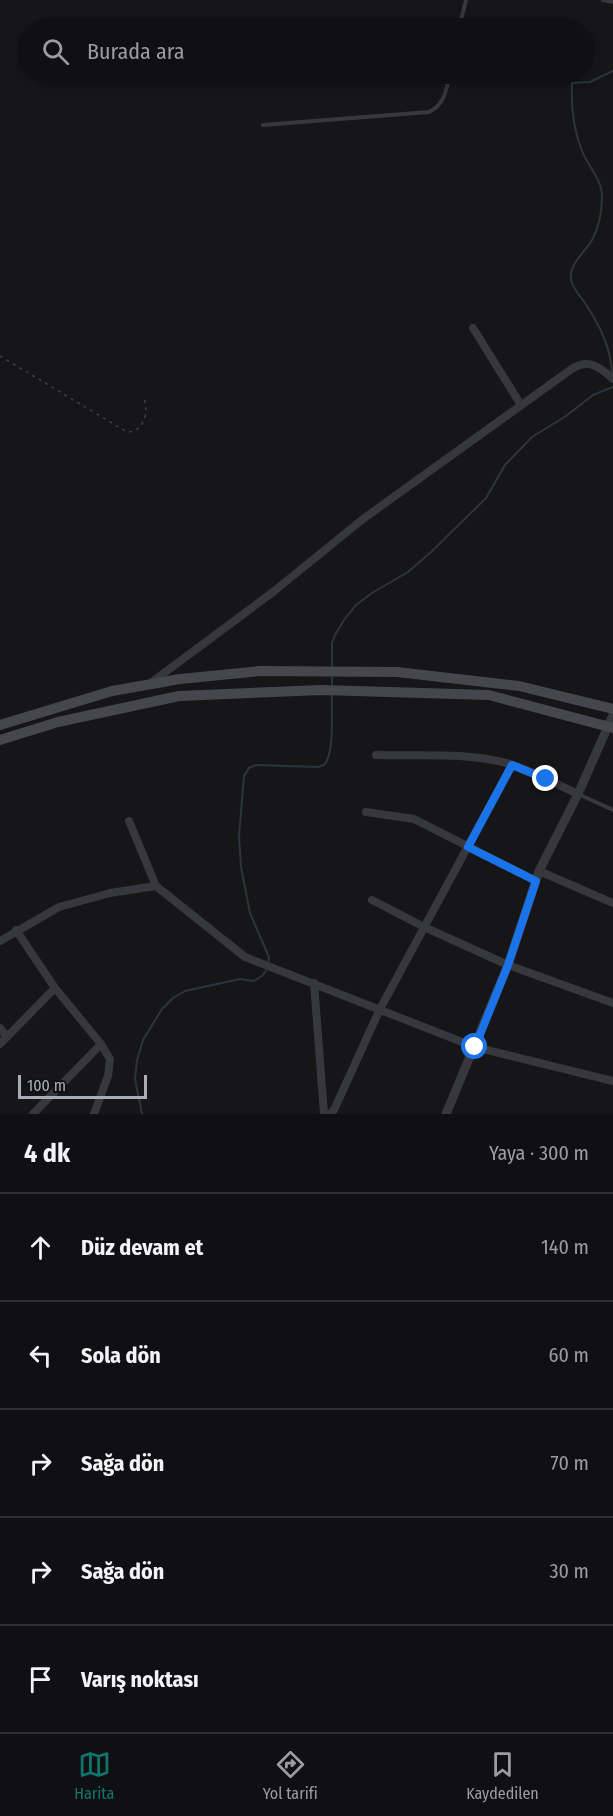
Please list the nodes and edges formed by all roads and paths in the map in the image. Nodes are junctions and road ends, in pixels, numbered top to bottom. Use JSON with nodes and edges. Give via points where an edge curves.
{"nodes":[{"id":1,"x":466,"y":0,"type":"edge"},
{"id":2,"x":603,"y":0,"type":"edge"},
{"id":3,"x":613,"y":2,"type":"edge"},
{"id":4,"x":462,"y":18,"type":"edge"},
{"id":5,"x":447,"y":84,"type":"edge"},
{"id":6,"x":263,"y":125,"type":"dead end"},
{"id":7,"x":473,"y":328,"type":"dead end"},
{"id":8,"x":0,"y":356,"type":"edge"},
{"id":9,"x":613,"y":379,"type":"edge"},
{"id":10,"x":144,"y":398,"type":"dead end"},
{"id":11,"x":521,"y":405,"type":"junction"},
{"id":12,"x":150,"y":684,"type":"junction"},
{"id":13,"x":613,"y":709,"type":"edge"},
{"id":14,"x":613,"y":715,"type":"edge"},
{"id":15,"x":0,"y":725,"type":"edge"},
{"id":16,"x":611,"y":727,"type":"edge"},
{"id":17,"x":0,"y":740,"type":"edge"},
{"id":18,"x":376,"y":756,"type":"dead end"},
{"id":19,"x":512,"y":765,"type":"junction"},
{"id":20,"x":579,"y":794,"type":"junction"},
{"id":21,"x":613,"y":810,"type":"edge"},
{"id":22,"x":366,"y":812,"type":"dead end"},
{"id":23,"x":129,"y":821,"type":"dead end"},
{"id":24,"x":468,"y":847,"type":"junction"},
{"id":25,"x":539,"y":871,"type":"junction"},
{"id":26,"x":536,"y":881,"type":"junction"},
{"id":27,"x":156,"y":886,"type":"junction"},
{"id":28,"x":372,"y":900,"type":"dead end"},
{"id":29,"x":613,"y":903,"type":"edge"},
{"id":30,"x":424,"y":927,"type":"junction"},
{"id":31,"x":16,"y":930,"type":"junction"},
{"id":32,"x":0,"y":941,"type":"edge"},
{"id":33,"x":508,"y":965,"type":"junction"},
{"id":34,"x":314,"y":983,"type":"junction"},
{"id":35,"x":55,"y":988,"type":"junction"},
{"id":36,"x":613,"y":1004,"type":"edge"},
{"id":37,"x":380,"y":1009,"type":"junction"},
{"id":38,"x":0,"y":1028,"type":"edge"},
{"id":39,"x":7,"y":1037,"type":"junction"},
{"id":40,"x":0,"y":1044,"type":"edge"},
{"id":41,"x":101,"y":1044,"type":"junction"},
{"id":42,"x":475,"y":1047,"type":"junction"},
{"id":43,"x":613,"y":1081,"type":"edge"},
{"id":44,"x":33,"y":1114,"type":"edge"},
{"id":45,"x":94,"y":1114,"type":"edge"},
{"id":46,"x":324,"y":1114,"type":"edge"},
{"id":47,"x":330,"y":1114,"type":"edge"},
{"id":48,"x":446,"y":1114,"type":"edge"}],
"edges":[{"from":1,"to":4,"type":"lane"},
{"from":2,"to":3,"type":"lane"},
{"from":5,"to":6,"type":"lane","via":[[439,106],[429,112]]},
{"from":7,"to":11,"type":"street"},
{"from":8,"to":10,"type":"path","via":[[127,432],[137,429],[144,420]]},
{"from":9,"to":11,"type":"street","via":[[585,363]]},
{"from":11,"to":12,"type":"street","via":[[363,519]]},
{"from":12,"to":13,"type":"main road","via":[[260,670],[397,672],[519,686]]},
{"from":12,"to":15,"type":"main road","via":[[112,691]]},
{"from":14,"to":16,"type":"street"},
{"from":16,"to":17,"type":"main road","via":[[489,695],[322,690],[179,696],[58,722]]},
{"from":16,"to":20,"type":"street"},
{"from":18,"to":19,"type":"street","via":[[464,756]]},
{"from":19,"to":20,"type":"street"},
{"from":19,"to":24,"type":"street"},
{"from":20,"to":21,"type":"lane"},
{"from":20,"to":25,"type":"street"},
{"from":22,"to":24,"type":"street","via":[[414,819]]},
{"from":23,"to":27,"type":"street"},
{"from":24,"to":26,"type":"street"},
{"from":24,"to":30,"type":"street"},
{"from":25,"to":26,"type":"street"},
{"from":25,"to":29,"type":"street"},
{"from":26,"to":33,"type":"street"},
{"from":27,"to":31,"type":"street","via":[[59,907]]},
{"from":27,"to":34,"type":"street","via":[[245,957]]},
{"from":28,"to":30,"type":"street"},
{"from":30,"to":33,"type":"street"},
{"from":30,"to":37,"type":"street"},
{"from":31,"to":32,"type":"street"},
{"from":31,"to":35,"type":"street"},
{"from":33,"to":36,"type":"street"},
{"from":33,"to":42,"type":"street"},
{"from":34,"to":37,"type":"street"},
{"from":34,"to":46,"type":"street"},
{"from":35,"to":39,"type":"street"},
{"from":35,"to":41,"type":"street"},
{"from":37,"to":42,"type":"street"},
{"from":37,"to":47,"type":"street"},
{"from":38,"to":39,"type":"street"},
{"from":39,"to":40,"type":"street"},
{"from":41,"to":44,"type":"street"},
{"from":41,"to":45,"type":"street","via":[[110,1059]]},
{"from":42,"to":43,"type":"street"},
{"from":42,"to":48,"type":"street"}]}
